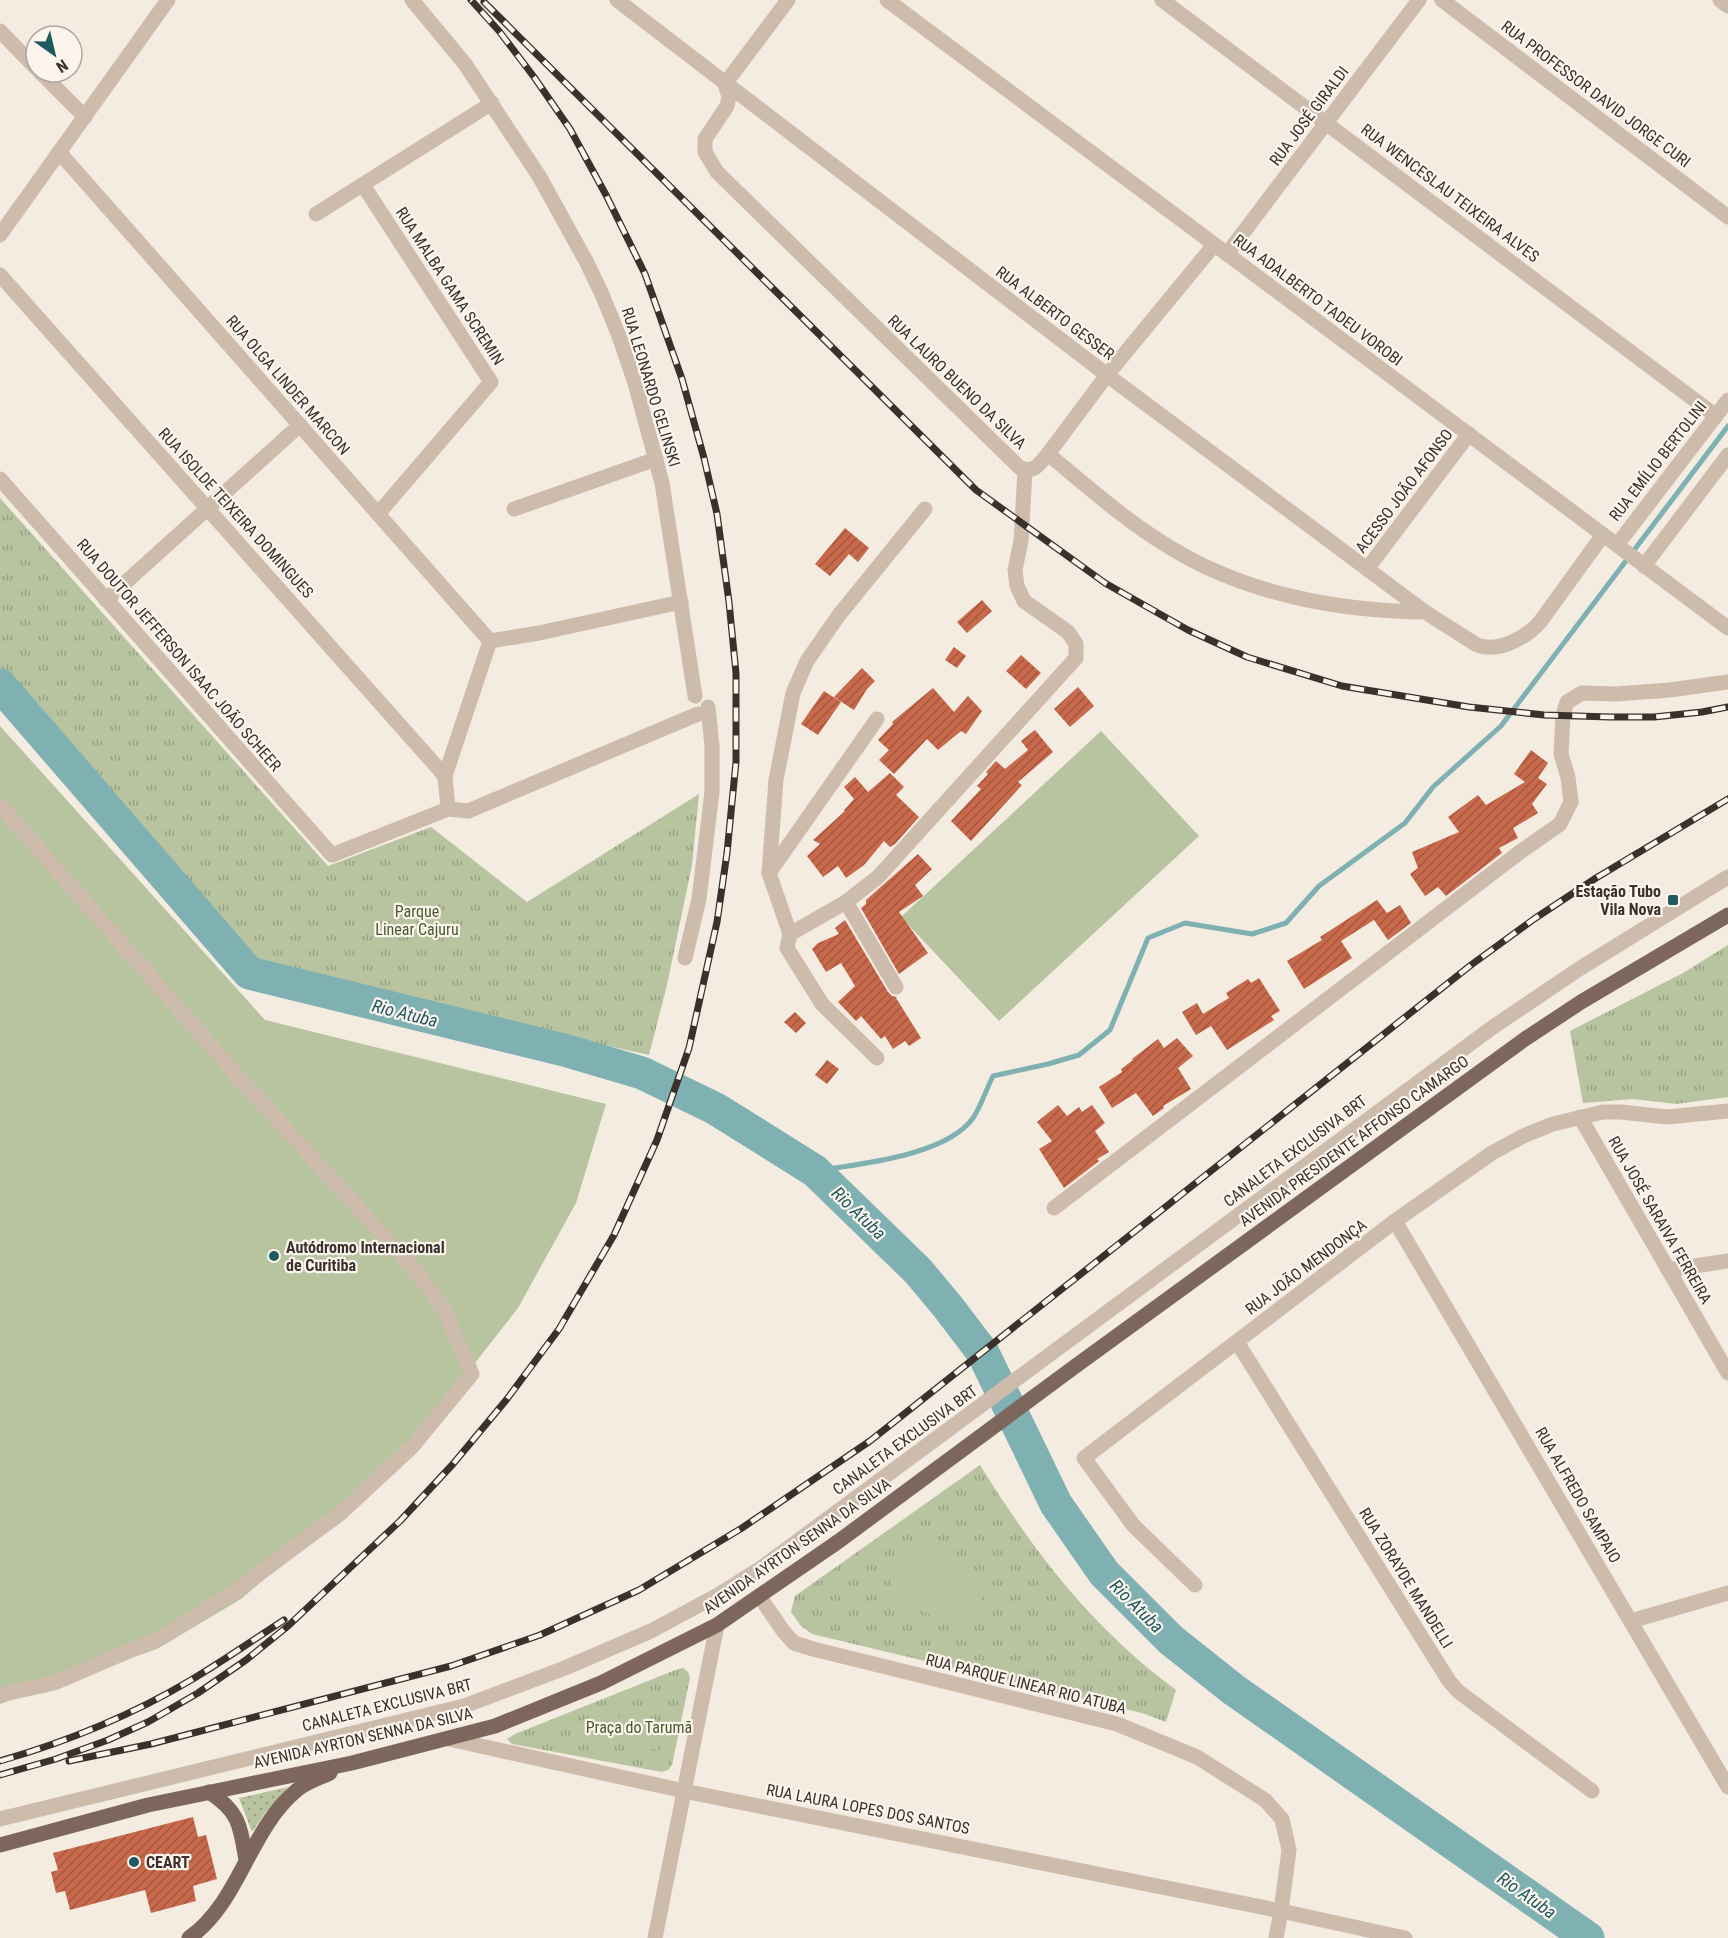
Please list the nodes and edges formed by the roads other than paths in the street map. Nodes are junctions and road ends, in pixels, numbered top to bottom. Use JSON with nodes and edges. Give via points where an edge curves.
{"nodes":[{"id":1,"x":168,"y":0,"type":"edge"},
{"id":2,"x":412,"y":0,"type":"edge"},
{"id":3,"x":617,"y":0,"type":"edge"},
{"id":4,"x":788,"y":0,"type":"edge"},
{"id":5,"x":887,"y":0,"type":"edge"},
{"id":6,"x":1162,"y":0,"type":"edge"},
{"id":7,"x":1419,"y":0,"type":"edge"},
{"id":8,"x":1442,"y":0,"type":"edge"},
{"id":9,"x":1720,"y":0,"type":"edge"},
{"id":10,"x":1728,"y":6,"type":"edge"},
{"id":11,"x":0,"y":31,"type":"edge"},
{"id":12,"x":24,"y":56,"type":"edge"},
{"id":13,"x":52,"y":84,"type":"edge"},
{"id":14,"x":725,"y":84,"type":"junction"},
{"id":15,"x":492,"y":103,"type":"junction"},
{"id":16,"x":85,"y":117,"type":"junction"},
{"id":17,"x":1326,"y":123,"type":"junction"},
{"id":18,"x":59,"y":152,"type":"junction"},
{"id":19,"x":363,"y":185,"type":"junction"},
{"id":20,"x":316,"y":214,"type":"dead end"},
{"id":21,"x":1728,"y":217,"type":"edge"},
{"id":22,"x":0,"y":233,"type":"edge"},
{"id":23,"x":1214,"y":244,"type":"junction"},
{"id":24,"x":1227,"y":254,"type":"junction"},
{"id":25,"x":0,"y":275,"type":"edge"},
{"id":26,"x":1107,"y":375,"type":"junction"},
{"id":27,"x":1728,"y":400,"type":"edge"},
{"id":28,"x":1716,"y":416,"type":"junction"},
{"id":29,"x":300,"y":425,"type":"junction"},
{"id":30,"x":1469,"y":434,"type":"junction"},
{"id":31,"x":1048,"y":454,"type":"junction"},
{"id":32,"x":1728,"y":455,"type":"edge"},
{"id":33,"x":656,"y":459,"type":"junction"},
{"id":34,"x":1025,"y":471,"type":"junction"},
{"id":35,"x":0,"y":479,"type":"edge"},
{"id":36,"x":207,"y":508,"type":"junction"},
{"id":37,"x":514,"y":509,"type":"dead end"},
{"id":38,"x":925,"y":509,"type":"dead end"},
{"id":39,"x":378,"y":514,"type":"junction"},
{"id":40,"x":1603,"y":535,"type":"junction"},
{"id":41,"x":1617,"y":545,"type":"junction"},
{"id":42,"x":1644,"y":566,"type":"junction"},
{"id":43,"x":1367,"y":569,"type":"junction"},
{"id":44,"x":106,"y":600,"type":"junction"},
{"id":45,"x":681,"y":603,"type":"junction"},
{"id":46,"x":1425,"y":612,"type":"junction"},
{"id":47,"x":1728,"y":628,"type":"edge"},
{"id":48,"x":490,"y":641,"type":"junction"},
{"id":49,"x":1477,"y":645,"type":"joint"},
{"id":50,"x":1728,"y":682,"type":"edge"},
{"id":51,"x":703,"y":711,"type":"junction"},
{"id":52,"x":877,"y":719,"type":"dead end"},
{"id":53,"x":445,"y":776,"type":"junction"},
{"id":54,"x":0,"y":805,"type":"edge"},
{"id":55,"x":448,"y":810,"type":"junction"},
{"id":56,"x":769,"y":873,"type":"junction"},
{"id":57,"x":1728,"y":877,"type":"edge"},
{"id":58,"x":846,"y":902,"type":"junction"},
{"id":59,"x":1728,"y":915,"type":"edge"},
{"id":60,"x":790,"y":934,"type":"junction"},
{"id":61,"x":685,"y":958,"type":"dead end"},
{"id":62,"x":896,"y":987,"type":"dead end"},
{"id":63,"x":877,"y":1058,"type":"dead end"},
{"id":64,"x":1728,"y":1111,"type":"edge"},
{"id":65,"x":1580,"y":1117,"type":"junction"},
{"id":66,"x":1054,"y":1208,"type":"dead end"},
{"id":67,"x":1395,"y":1221,"type":"junction"},
{"id":68,"x":1728,"y":1261,"type":"edge"},
{"id":69,"x":1668,"y":1269,"type":"junction"},
{"id":70,"x":1237,"y":1342,"type":"junction"},
{"id":71,"x":1728,"y":1373,"type":"edge"},
{"id":72,"x":1012,"y":1413,"type":"joint"},
{"id":73,"x":1195,"y":1586,"type":"dead end"},
{"id":74,"x":1728,"y":1593,"type":"edge"},
{"id":75,"x":759,"y":1596,"type":"junction"},
{"id":76,"x":1631,"y":1621,"type":"junction"},
{"id":77,"x":717,"y":1625,"type":"junction"},
{"id":78,"x":0,"y":1695,"type":"edge"},
{"id":79,"x":449,"y":1739,"type":"junction"},
{"id":80,"x":352,"y":1763,"type":"junction"},
{"id":81,"x":1728,"y":1787,"type":"edge"},
{"id":82,"x":684,"y":1791,"type":"junction"},
{"id":83,"x":1592,"y":1791,"type":"dead end"},
{"id":84,"x":209,"y":1792,"type":"junction"},
{"id":85,"x":0,"y":1819,"type":"edge"},
{"id":86,"x":0,"y":1845,"type":"edge"},
{"id":87,"x":246,"y":1860,"type":"junction"},
{"id":88,"x":1281,"y":1911,"type":"junction"},
{"id":89,"x":191,"y":1937,"type":"edge"},
{"id":90,"x":656,"y":1938,"type":"edge"},
{"id":91,"x":1276,"y":1938,"type":"edge"},
{"id":92,"x":1405,"y":1938,"type":"edge"}],
"edges":[{"from":1,"to":16,"type":"street"},
{"from":2,"to":15,"type":"street","name":"RUA LEONARDO GELINSKI"},
{"from":3,"to":14,"type":"street","name":"RUA ALBERTO GESSER"},
{"from":4,"to":14,"type":"street"},
{"from":5,"to":23,"type":"street","name":"RUA ADALBERTO TADEU VOROBI"},
{"from":6,"to":17,"type":"street","name":"RUA WENCESLAU TEIXEIRA ALVES"},
{"from":7,"to":17,"type":"street","name":"RUA JOSÉ GIRALDI"},
{"from":8,"to":21,"type":"street","name":"RUA PROFESSOR DAVID JORGE CURI"},
{"from":9,"to":10,"type":"street"},
{"from":11,"to":12,"type":"street"},
{"from":13,"to":16,"type":"street"},
{"from":14,"to":26,"type":"street","name":"RUA ALBERTO GESSER"},
{"from":14,"to":34,"type":"street","name":"RUA LAURO BUENO DA SILVA","via":[[727,106],[705,139],[705,152],[717,172]]},
{"from":15,"to":19,"type":"street"},
{"from":15,"to":33,"type":"street","name":"RUA LEONARDO GELINSKI","via":[[543,184],[601,292],[635,383]]},
{"from":16,"to":18,"type":"street"},
{"from":17,"to":24,"type":"street","name":"RUA JOSÉ GIRALDI"},
{"from":17,"to":28,"type":"street","name":"RUA WENCESLAU TEIXEIRA ALVES"},
{"from":18,"to":22,"type":"street"},
{"from":18,"to":29,"type":"street","name":"RUA OLGA LINDER MARCON"},
{"from":19,"to":20,"type":"street"},
{"from":19,"to":39,"type":"street","name":"RUA MALBA GAMA SCREMIN","via":[[491,382]]},
{"from":23,"to":24,"type":"street","name":"RUA ADALBERTO TADEU VOROBI"},
{"from":23,"to":26,"type":"street"},
{"from":24,"to":30,"type":"street","name":"RUA ADALBERTO TADEU VOROBI"},
{"from":25,"to":36,"type":"street","name":"RUA ISOLDE TEIXEIRA DOMINGUES"},
{"from":26,"to":31,"type":"street"},
{"from":26,"to":43,"type":"street","name":"RUA ALBERTO GESSER"},
{"from":27,"to":28,"type":"street","name":"RUA EMÍLIO BERTOLINI"},
{"from":28,"to":41,"type":"street","name":"RUA EMÍLIO BERTOLINI"},
{"from":29,"to":36,"type":"street"},
{"from":29,"to":39,"type":"street","name":"RUA OLGA LINDER MARCON"},
{"from":30,"to":40,"type":"street","name":"RUA ADALBERTO TADEU VOROBI"},
{"from":30,"to":43,"type":"street","name":"ACESSO JOÃO AFONSO"},
{"from":31,"to":34,"type":"street","name":"RUA LAURO BUENO DA SILVA","via":[[1036,468]]},
{"from":31,"to":46,"type":"street","name":"RUA LAURO BUENO DA SILVA","via":[[1133,522],[1215,571],[1267,590],[1328,604],[1383,612]]},
{"from":32,"to":42,"type":"street"},
{"from":33,"to":37,"type":"street"},
{"from":33,"to":45,"type":"street","name":"RUA LEONARDO GELINSKI"},
{"from":34,"to":58,"type":"street","via":[[1021,541],[1015,570],[1017,586],[1024,601],[1068,632],[1076,645],[1076,658],[878,878]]},
{"from":35,"to":44,"type":"street","name":"RUA DOUTOR JEFFERSON ISAAC JOÃO SCHEER"},
{"from":36,"to":44,"type":"street"},
{"from":36,"to":53,"type":"street","name":"RUA ISOLDE TEIXEIRA DOMINGUES"},
{"from":38,"to":56,"type":"street","via":[[839,615],[807,661],[793,693],[776,780]]},
{"from":39,"to":48,"type":"street","name":"RUA OLGA LINDER MARCON"},
{"from":40,"to":41,"type":"street","name":"RUA ADALBERTO TADEU VOROBI"},
{"from":40,"to":49,"type":"street","name":"RUA EMÍLIO BERTOLINI","via":[[1529,633],[1497,647]]},
{"from":41,"to":42,"type":"street","name":"RUA ADALBERTO TADEU VOROBI"},
{"from":42,"to":47,"type":"street","name":"RUA ADALBERTO TADEU VOROBI"},
{"from":43,"to":46,"type":"street","name":"RUA ALBERTO GESSER"},
{"from":44,"to":55,"type":"street","name":"RUA DOUTOR JEFFERSON ISAAC JOÃO SCHEER","via":[[332,855]]},
{"from":45,"to":48,"type":"street"},
{"from":45,"to":51,"type":"street","name":"RUA LEONARDO GELINSKI","via":[[695,696],[704,696],[708,701]]},
{"from":46,"to":49,"type":"street","name":"RUA ALBERTO GESSER"},
{"from":48,"to":53,"type":"street"},
{"from":50,"to":66,"type":"street","via":[[1670,690],[1582,693],[1566,702],[1561,754],[1571,802],[1560,824]]},
{"from":51,"to":55,"type":"street","via":[[468,811]]},
{"from":51,"to":61,"type":"street","via":[[712,747],[712,792],[699,898]]},
{"from":52,"to":56,"type":"street"},
{"from":53,"to":55,"type":"street"},
{"from":54,"to":78,"type":"street","via":[[241,1080],[413,1268],[444,1309],[472,1374],[412,1447],[341,1513],[240,1588],[164,1635],[54,1683]]},
{"from":56,"to":60,"type":"street"},
{"from":57,"to":85,"type":"street","name":"CANALETA EXCLUSIVA BRT","via":[[1493,1027],[904,1464],[716,1596],[651,1631],[464,1706]]},
{"from":58,"to":60,"type":"street"},
{"from":58,"to":62,"type":"street"},
{"from":59,"to":72,"type":"main road","name":"AVENIDA PRESIDENTE AFFONSO CAMARGO","via":[[1525,1039]]},
{"from":60,"to":63,"type":"street","via":[[787,948],[822,1004]]},
{"from":64,"to":65,"type":"street","name":"RUA JOÃO MENDONÇA","via":[[1683,1117],[1621,1112]]},
{"from":65,"to":67,"type":"street","name":"RUA JOÃO MENDONÇA","via":[[1552,1124],[1492,1152]]},
{"from":65,"to":69,"type":"street","name":"RUA JOSÉ SARAIVA FERREIRA"},
{"from":67,"to":70,"type":"street","name":"RUA JOÃO MENDONÇA"},
{"from":67,"to":76,"type":"street","name":"RUA ALFREDO SAMPAIO"},
{"from":68,"to":69,"type":"street"},
{"from":69,"to":71,"type":"street","name":"RUA JOSÉ SARAIVA FERREIRA"},
{"from":70,"to":73,"type":"street","name":"RUA JOÃO MENDONÇA","via":[[1084,1458],[1133,1525]]},
{"from":70,"to":83,"type":"street","name":"RUA ZORAYDE MANDELLI","via":[[1449,1681]]},
{"from":72,"to":75,"type":"main road","name":"AVENIDA AYRTON SENNA DA SILVA"},
{"from":74,"to":76,"type":"street"},
{"from":75,"to":77,"type":"main road","name":"AVENIDA AYRTON SENNA DA SILVA"},
{"from":75,"to":88,"type":"street","name":"RUA PARQUE LINEAR RIO ATUBA","via":[[794,1643],[1117,1724],[1197,1757],[1265,1800],[1282,1820],[1289,1850]]},
{"from":76,"to":81,"type":"street","name":"RUA ALFREDO SAMPAIO"},
{"from":77,"to":79,"type":"main road","name":"AVENIDA AYRTON SENNA DA SILVA","via":[[601,1683],[495,1726]]},
{"from":77,"to":82,"type":"street"},
{"from":79,"to":80,"type":"main road","name":"AVENIDA AYRTON SENNA DA SILVA"},
{"from":79,"to":82,"type":"street","name":"RUA LAURA LOPES DOS SANTOS"},
{"from":80,"to":84,"type":"main road","name":"AVENIDA AYRTON SENNA DA SILVA"},
{"from":80,"to":87,"type":"main road","via":[[298,1789],[276,1812]]},
{"from":82,"to":88,"type":"street","name":"RUA LAURA LOPES DOS SANTOS"},
{"from":82,"to":90,"type":"street"},
{"from":84,"to":86,"type":"main road","name":"AVENIDA AYRTON SENNA DA SILVA"},
{"from":84,"to":87,"type":"main road","via":[[235,1814]]},
{"from":87,"to":89,"type":"main road","via":[[220,1907]]},
{"from":88,"to":91,"type":"street","name":"RUA PARQUE LINEAR RIO ATUBA"},
{"from":88,"to":92,"type":"street"}]}
